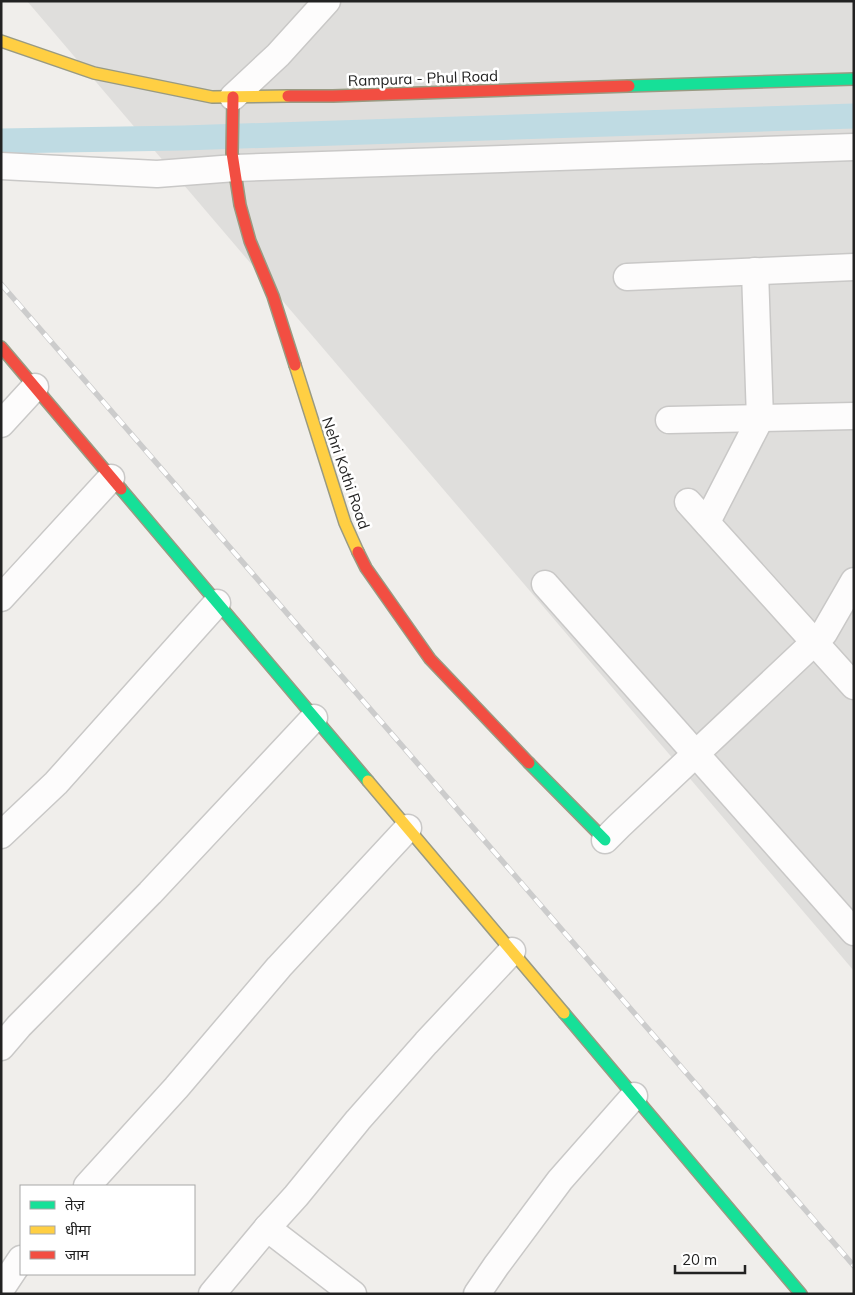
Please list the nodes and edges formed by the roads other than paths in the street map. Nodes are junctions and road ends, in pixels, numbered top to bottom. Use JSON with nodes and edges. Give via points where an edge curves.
{"nodes":[{"id":1,"x":327,"y":1,"type":"edge"},
{"id":2,"x":1,"y":41,"type":"edge"},
{"id":3,"x":854,"y":79,"type":"edge"},
{"id":4,"x":232,"y":107,"type":"junction"},
{"id":5,"x":854,"y":147,"type":"edge"},
{"id":6,"x":234,"y":160,"type":"junction"},
{"id":7,"x":1,"y":166,"type":"edge"},
{"id":8,"x":854,"y":267,"type":"edge"},
{"id":9,"x":755,"y":271,"type":"junction"},
{"id":10,"x":627,"y":277,"type":"dead end"},
{"id":11,"x":1,"y":347,"type":"edge"},
{"id":12,"x":35,"y":387,"type":"junction"},
{"id":13,"x":854,"y":416,"type":"edge"},
{"id":14,"x":760,"y":419,"type":"junction"},
{"id":15,"x":669,"y":420,"type":"dead end"},
{"id":16,"x":1,"y":424,"type":"edge"},
{"id":17,"x":111,"y":478,"type":"junction"},
{"id":18,"x":688,"y":502,"type":"dead end"},
{"id":19,"x":708,"y":524,"type":"junction"},
{"id":20,"x":854,"y":581,"type":"edge"},
{"id":21,"x":545,"y":584,"type":"dead end"},
{"id":22,"x":1,"y":598,"type":"edge"},
{"id":23,"x":217,"y":603,"type":"junction"},
{"id":24,"x":814,"y":642,"type":"junction"},
{"id":25,"x":854,"y":686,"type":"edge"},
{"id":26,"x":314,"y":718,"type":"junction"},
{"id":27,"x":696,"y":754,"type":"junction"},
{"id":28,"x":408,"y":828,"type":"junction"},
{"id":29,"x":1,"y":835,"type":"edge"},
{"id":30,"x":605,"y":840,"type":"joint"},
{"id":31,"x":854,"y":932,"type":"edge"},
{"id":32,"x":512,"y":951,"type":"junction"},
{"id":33,"x":1,"y":1047,"type":"edge"},
{"id":34,"x":634,"y":1096,"type":"junction"},
{"id":35,"x":88,"y":1185,"type":"edge"},
{"id":36,"x":267,"y":1228,"type":"junction"},
{"id":37,"x":20,"y":1260,"type":"edge"},
{"id":38,"x":1,"y":1289,"type":"edge"},
{"id":39,"x":212,"y":1294,"type":"edge"},
{"id":40,"x":354,"y":1294,"type":"edge"},
{"id":41,"x":477,"y":1294,"type":"edge"},
{"id":42,"x":801,"y":1294,"type":"edge"}],
"edges":[{"from":1,"to":4,"type":"street"},
{"from":2,"to":4,"type":"main road","name":"Rampura - Phul Road","via":[[94,74],[212,97]]},
{"from":3,"to":4,"type":"main road","name":"Rampura - Phul Road","via":[[333,96]]},
{"from":4,"to":6,"type":"main road","name":"Nehri Kothi Road"},
{"from":5,"to":6,"type":"street"},
{"from":6,"to":7,"type":"street","via":[[157,174]]},
{"from":6,"to":30,"type":"main road","name":"Nehri Kothi Road","via":[[240,205],[250,241],[273,296],[345,523],[366,568],[430,659]]},
{"from":8,"to":9,"type":"street"},
{"from":9,"to":10,"type":"street"},
{"from":9,"to":14,"type":"street"},
{"from":11,"to":12,"type":"main road"},
{"from":12,"to":16,"type":"street"},
{"from":12,"to":17,"type":"main road"},
{"from":13,"to":14,"type":"street"},
{"from":14,"to":15,"type":"street"},
{"from":14,"to":19,"type":"street"},
{"from":17,"to":22,"type":"street"},
{"from":17,"to":23,"type":"main road"},
{"from":18,"to":19,"type":"street"},
{"from":19,"to":24,"type":"street"},
{"from":20,"to":24,"type":"street","via":[[824,633]]},
{"from":21,"to":27,"type":"street"},
{"from":23,"to":26,"type":"main road"},
{"from":23,"to":29,"type":"street","via":[[56,783]]},
{"from":24,"to":25,"type":"street"},
{"from":24,"to":27,"type":"street"},
{"from":26,"to":28,"type":"main road"},
{"from":26,"to":33,"type":"street"},
{"from":27,"to":30,"type":"street"},
{"from":27,"to":31,"type":"street"},
{"from":28,"to":32,"type":"main road"},
{"from":28,"to":35,"type":"street","via":[[279,967]]},
{"from":32,"to":34,"type":"main road"},
{"from":32,"to":36,"type":"street","via":[[426,1043]]},
{"from":34,"to":41,"type":"street","via":[[560,1180]]},
{"from":34,"to":42,"type":"main road"},
{"from":36,"to":39,"type":"street"},
{"from":36,"to":40,"type":"street"},
{"from":37,"to":38,"type":"street"}]}
